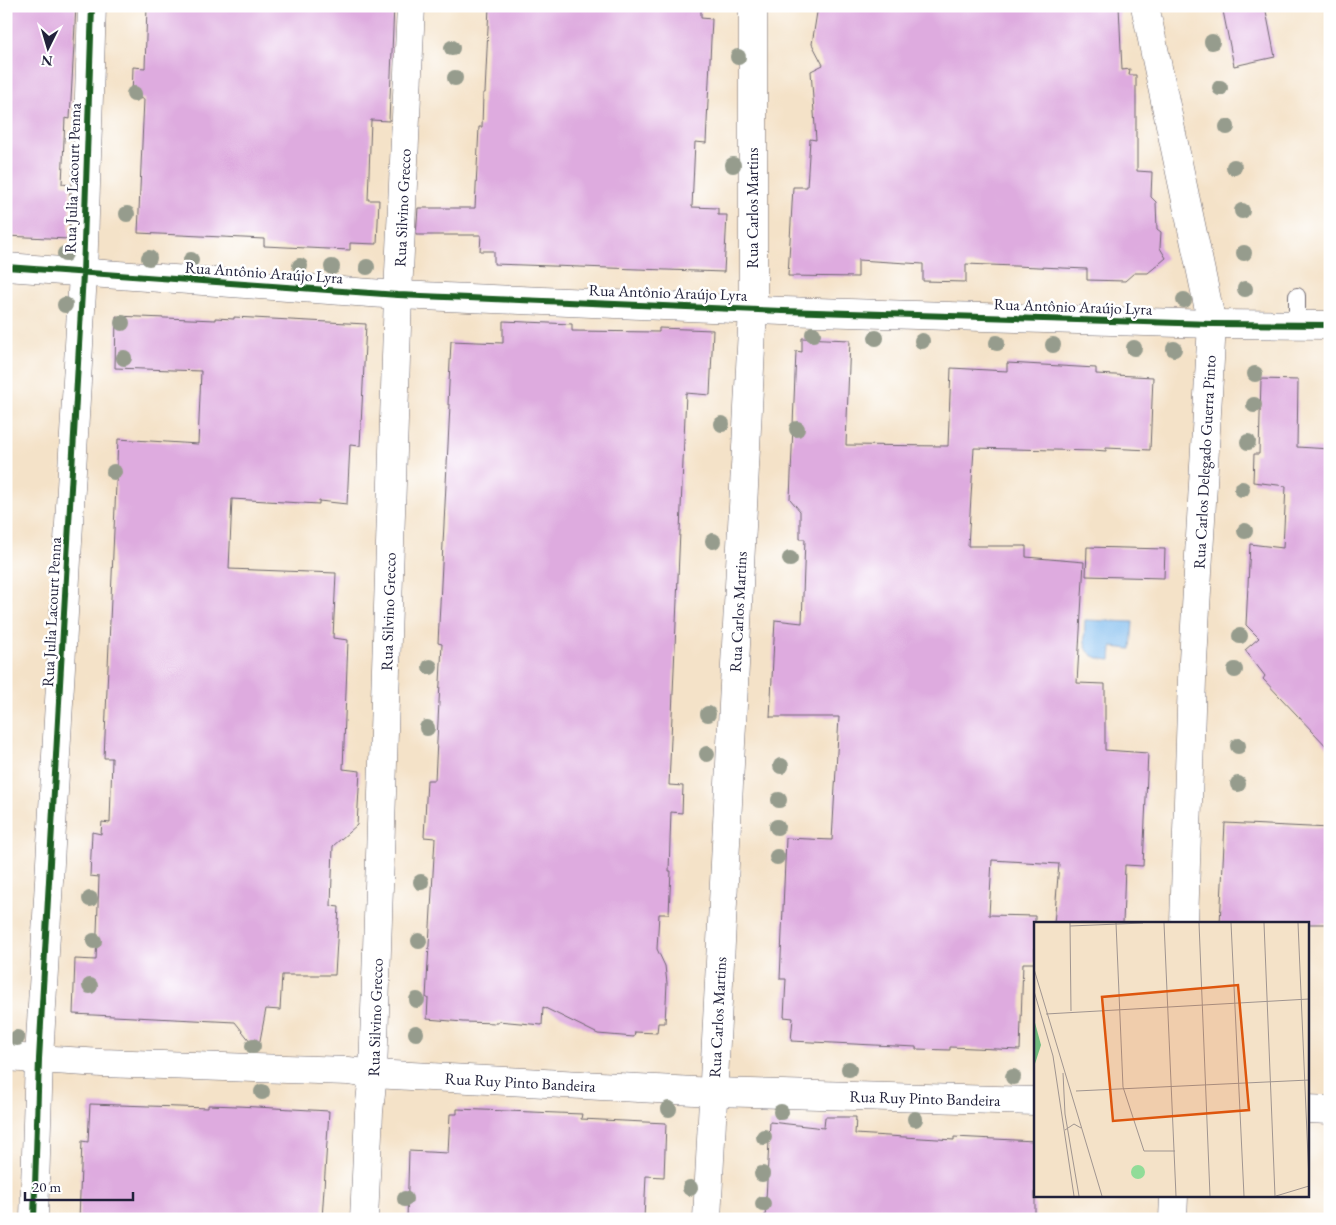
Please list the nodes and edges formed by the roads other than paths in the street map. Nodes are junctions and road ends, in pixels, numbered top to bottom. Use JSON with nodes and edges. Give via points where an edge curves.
{"nodes":[{"id":1,"x":92,"y":6,"type":"edge"},
{"id":2,"x":411,"y":6,"type":"edge"},
{"id":3,"x":752,"y":6,"type":"edge"},
{"id":4,"x":1145,"y":6,"type":"edge"},
{"id":5,"x":6,"y":268,"type":"edge"},
{"id":6,"x":83,"y":274,"type":"junction"},
{"id":7,"x":398,"y":295,"type":"junction"},
{"id":8,"x":1297,"y":296,"type":"dead end"},
{"id":9,"x":753,"y":310,"type":"junction"},
{"id":10,"x":1212,"y":324,"type":"junction"},
{"id":11,"x":1296,"y":325,"type":"junction"},
{"id":12,"x":1330,"y":325,"type":"edge"},
{"id":13,"x":1184,"y":922,"type":"edge"},
{"id":14,"x":6,"y":1057,"type":"edge"},
{"id":15,"x":39,"y":1059,"type":"junction"},
{"id":16,"x":373,"y":1074,"type":"junction"},
{"id":17,"x":713,"y":1092,"type":"junction"},
{"id":18,"x":1034,"y":1101,"type":"edge"},
{"id":19,"x":1308,"y":1109,"type":"edge"},
{"id":20,"x":1330,"y":1110,"type":"edge"},
{"id":21,"x":1174,"y":1198,"type":"edge"},
{"id":22,"x":34,"y":1219,"type":"edge"},
{"id":23,"x":364,"y":1219,"type":"edge"},
{"id":24,"x":707,"y":1219,"type":"edge"},
{"id":25,"x":1173,"y":1219,"type":"edge"}],
"edges":[{"from":1,"to":6,"type":"street","name":"Rua Julia Lacourt Penna"},
{"from":2,"to":7,"type":"street","name":"Rua Silvino Grecco"},
{"from":3,"to":9,"type":"street","name":"Rua Carlos Martins"},
{"from":4,"to":10,"type":"street","name":"Rua Carlos Delegado Guerra Pinto"},
{"from":5,"to":6,"type":"street","name":"Rua Antônio Araújo Lyra"},
{"from":6,"to":7,"type":"street","name":"Rua Antônio Araújo Lyra"},
{"from":6,"to":15,"type":"street","name":"Rua Julia Lacourt Penna"},
{"from":7,"to":9,"type":"street","name":"Rua Antônio Araújo Lyra"},
{"from":7,"to":16,"type":"street","name":"Rua Silvino Grecco"},
{"from":8,"to":11,"type":"lane"},
{"from":9,"to":10,"type":"street","name":"Rua Antônio Araújo Lyra"},
{"from":9,"to":17,"type":"street","name":"Rua Carlos Martins"},
{"from":10,"to":11,"type":"street","name":"Rua Antônio Araújo Lyra"},
{"from":10,"to":13,"type":"street","name":"Rua Carlos Delegado Guerra Pinto","via":[[1192,679]]},
{"from":11,"to":12,"type":"street","name":"Rua Antônio Araújo Lyra"},
{"from":14,"to":15,"type":"street","name":"Rua Ruy Pinto Bandeira"},
{"from":15,"to":16,"type":"street","name":"Rua Ruy Pinto Bandeira"},
{"from":15,"to":22,"type":"street","name":"Rua Julia Lacourt Penna"},
{"from":16,"to":17,"type":"street","name":"Rua Ruy Pinto Bandeira"},
{"from":16,"to":23,"type":"street","name":"Rua Silvino Grecco"},
{"from":17,"to":18,"type":"street","name":"Rua Ruy Pinto Bandeira"},
{"from":17,"to":24,"type":"street","name":"Rua Carlos Martins"},
{"from":19,"to":20,"type":"street"},
{"from":21,"to":25,"type":"street"}]}
